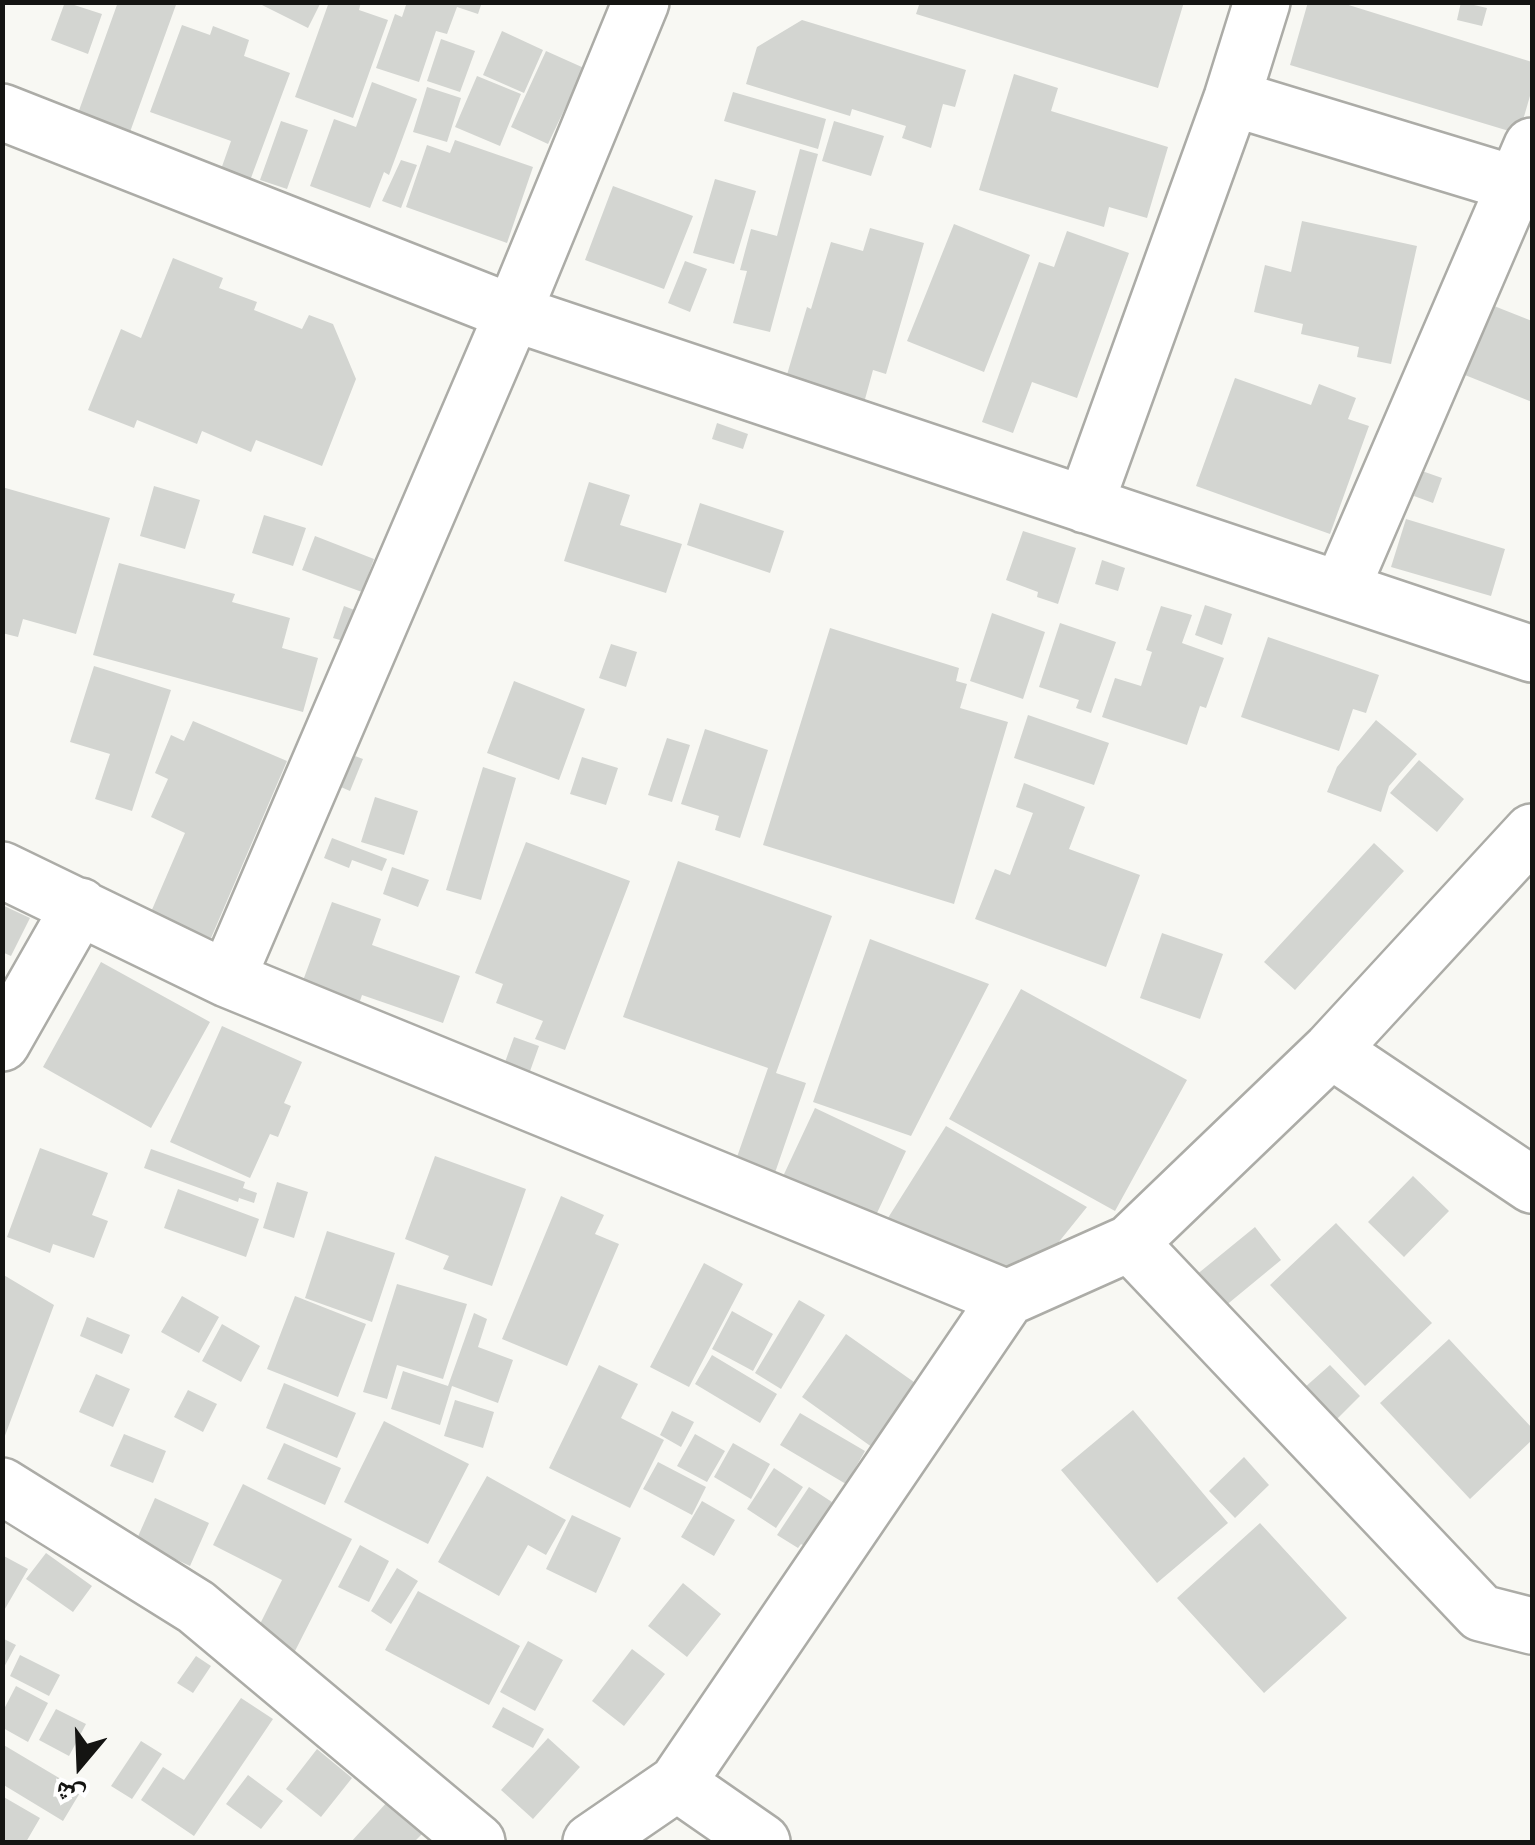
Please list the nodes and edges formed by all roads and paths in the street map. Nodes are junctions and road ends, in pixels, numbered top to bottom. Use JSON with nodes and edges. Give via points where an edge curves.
{"nodes":[{"id":1,"x":641,"y":2,"type":"edge"},
{"id":2,"x":1262,"y":2,"type":"edge"},
{"id":3,"x":1232,"y":98,"type":"junction"},
{"id":4,"x":2,"y":112,"type":"edge"},
{"id":5,"x":1524,"y":165,"type":"edge"},
{"id":6,"x":513,"y":313,"type":"junction"},
{"id":7,"x":1085,"y":506,"type":"junction"},
{"id":8,"x":1341,"y":589,"type":"junction"},
{"id":9,"x":1532,"y":654,"type":"edge"},
{"id":10,"x":1532,"y":832,"type":"edge"},
{"id":11,"x":2,"y":870,"type":"edge"},
{"id":12,"x":80,"y":906,"type":"junction"},
{"id":13,"x":227,"y":979,"type":"junction"},
{"id":14,"x":2,"y":1043,"type":"edge"},
{"id":15,"x":1331,"y":1050,"type":"junction"},
{"id":16,"x":1532,"y":1184,"type":"edge"},
{"id":17,"x":1130,"y":1243,"type":"junction"},
{"id":18,"x":1007,"y":1298,"type":"junction"},
{"id":19,"x":2,"y":1486,"type":"edge"},
{"id":20,"x":1532,"y":1626,"type":"edge"},
{"id":21,"x":676,"y":1783,"type":"junction"},
{"id":22,"x":477,"y":1842,"type":"edge"},
{"id":23,"x":592,"y":1842,"type":"edge"},
{"id":24,"x":762,"y":1842,"type":"edge"}],
"edges":[{"from":1,"to":6,"type":"street"},
{"from":2,"to":3,"type":"street"},
{"from":3,"to":5,"type":"street"},
{"from":3,"to":7,"type":"street"},
{"from":4,"to":6,"type":"street"},
{"from":5,"to":8,"type":"street"},
{"from":6,"to":7,"type":"street"},
{"from":6,"to":13,"type":"street"},
{"from":7,"to":8,"type":"street"},
{"from":8,"to":9,"type":"street"},
{"from":10,"to":15,"type":"street"},
{"from":11,"to":12,"type":"street"},
{"from":12,"to":13,"type":"street"},
{"from":12,"to":14,"type":"street"},
{"from":13,"to":18,"type":"street"},
{"from":15,"to":16,"type":"street"},
{"from":15,"to":17,"type":"street"},
{"from":17,"to":18,"type":"street"},
{"from":17,"to":20,"type":"street","via":[[1480,1613]]},
{"from":18,"to":21,"type":"street"},
{"from":19,"to":22,"type":"street","via":[[196,1607]]},
{"from":21,"to":23,"type":"street"},
{"from":21,"to":24,"type":"street"}]}
